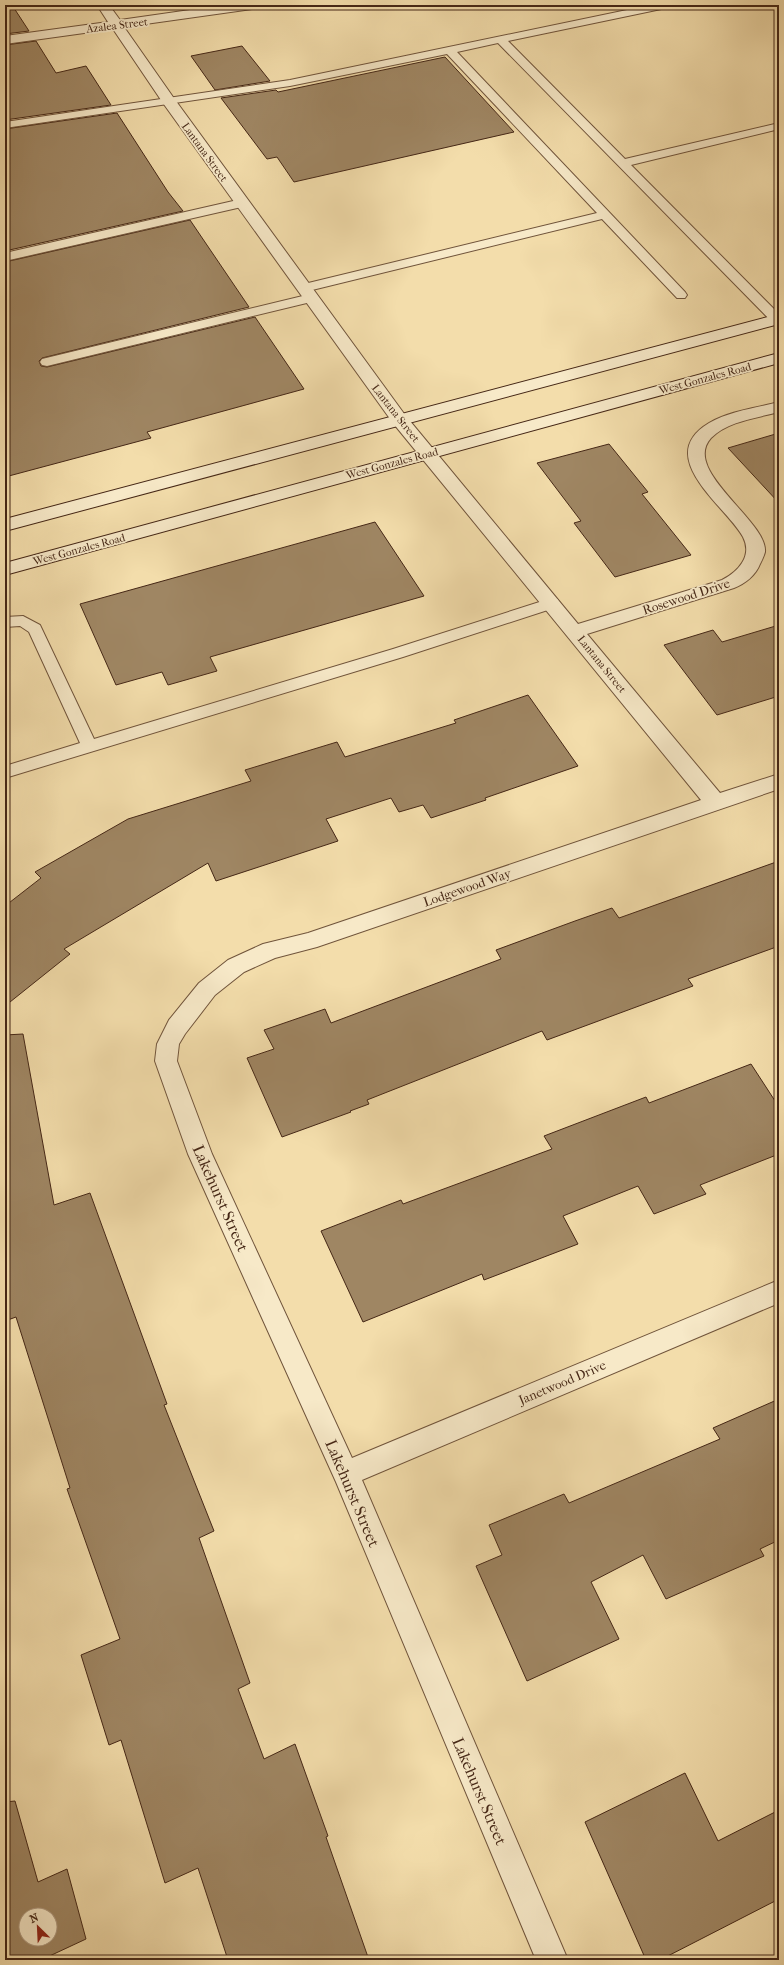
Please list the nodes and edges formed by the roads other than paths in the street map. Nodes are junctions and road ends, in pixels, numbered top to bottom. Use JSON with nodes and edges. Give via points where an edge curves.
{"nodes":[{"id":1,"x":103,"y":5,"type":"edge"},
{"id":2,"x":252,"y":5,"type":"edge"},
{"id":3,"x":666,"y":5,"type":"edge"},
{"id":4,"x":117,"y":24,"type":"junction"},
{"id":5,"x":5,"y":40,"type":"edge"},
{"id":6,"x":501,"y":40,"type":"junction"},
{"id":7,"x":449,"y":50,"type":"junction"},
{"id":8,"x":168,"y":100,"type":"junction"},
{"id":9,"x":5,"y":125,"type":"edge"},
{"id":10,"x":779,"y":126,"type":"edge"},
{"id":11,"x":623,"y":163,"type":"junction"},
{"id":12,"x":242,"y":203,"type":"junction"},
{"id":13,"x":605,"y":215,"type":"junction"},
{"id":14,"x":5,"y":257,"type":"edge"},
{"id":15,"x":307,"y":293,"type":"junction"},
{"id":16,"x":681,"y":295,"type":"dead end"},
{"id":17,"x":778,"y":319,"type":"edge"},
{"id":18,"x":779,"y":358,"type":"edge"},
{"id":19,"x":47,"y":362,"type":"dead end"},
{"id":20,"x":779,"y":407,"type":"edge"},
{"id":21,"x":399,"y":419,"type":"junction"},
{"id":22,"x":428,"y":454,"type":"junction"},
{"id":23,"x":5,"y":524,"type":"edge"},
{"id":24,"x":5,"y":569,"type":"edge"},
{"id":25,"x":552,"y":603,"type":"junction"},
{"id":26,"x":5,"y":622,"type":"edge"},
{"id":27,"x":575,"y":631,"type":"junction"},
{"id":28,"x":90,"y":746,"type":"junction"},
{"id":29,"x":5,"y":772,"type":"edge"},
{"id":30,"x":779,"y":781,"type":"edge"},
{"id":31,"x":715,"y":802,"type":"junction"},
{"id":32,"x":177,"y":1027,"type":"joint"},
{"id":33,"x":779,"y":1291,"type":"edge"},
{"id":34,"x":346,"y":1474,"type":"junction"},
{"id":35,"x":552,"y":1960,"type":"edge"}],
"edges":[{"from":1,"to":4,"type":"street","name":"Lantana Street"},
{"from":2,"to":4,"type":"street","name":"Azalea Street"},
{"from":3,"to":6,"type":"lane"},
{"from":4,"to":5,"type":"street","name":"Azalea Street"},
{"from":4,"to":8,"type":"street","name":"Lantana Street"},
{"from":6,"to":7,"type":"lane"},
{"from":6,"to":11,"type":"lane"},
{"from":7,"to":8,"type":"lane","via":[[290,83]]},
{"from":7,"to":13,"type":"lane"},
{"from":8,"to":9,"type":"lane"},
{"from":8,"to":12,"type":"street","name":"Lantana Street"},
{"from":10,"to":11,"type":"lane"},
{"from":11,"to":17,"type":"lane"},
{"from":12,"to":14,"type":"lane"},
{"from":12,"to":15,"type":"street","name":"Lantana Street"},
{"from":13,"to":15,"type":"lane"},
{"from":13,"to":16,"type":"lane"},
{"from":15,"to":19,"type":"lane"},
{"from":15,"to":21,"type":"street","name":"Lantana Street"},
{"from":17,"to":21,"type":"street"},
{"from":18,"to":22,"type":"street","name":"West Gonzales Road"},
{"from":20,"to":27,"type":"street","name":"Rosewood Drive","via":[[718,425],[701,438],[696,453],[700,472],[706,482],[752,536],[756,552],[750,567],[728,584]]},
{"from":21,"to":22,"type":"street","name":"Lantana Street"},
{"from":21,"to":23,"type":"street"},
{"from":22,"to":24,"type":"street","name":"West Gonzales Road"},
{"from":22,"to":25,"type":"street","name":"Lantana Street"},
{"from":25,"to":27,"type":"street","name":"Lantana Street"},
{"from":25,"to":28,"type":"lane","via":[[398,653]]},
{"from":26,"to":28,"type":"lane","via":[[23,621],[35,629]]},
{"from":27,"to":31,"type":"street","name":"Lantana Street"},
{"from":28,"to":29,"type":"lane"},
{"from":30,"to":31,"type":"street","name":"Lodgewood Way"},
{"from":31,"to":32,"type":"street","name":"Lodgewood Way","via":[[316,938],[271,950],[236,966],[207,989]]},
{"from":32,"to":34,"type":"street","name":"Lakehurst Street","via":[[168,1044],[166,1061],[198,1147]]},
{"from":33,"to":34,"type":"street","name":"Janetwood Drive"},
{"from":34,"to":35,"type":"street","name":"Lakehurst Street"}]}
